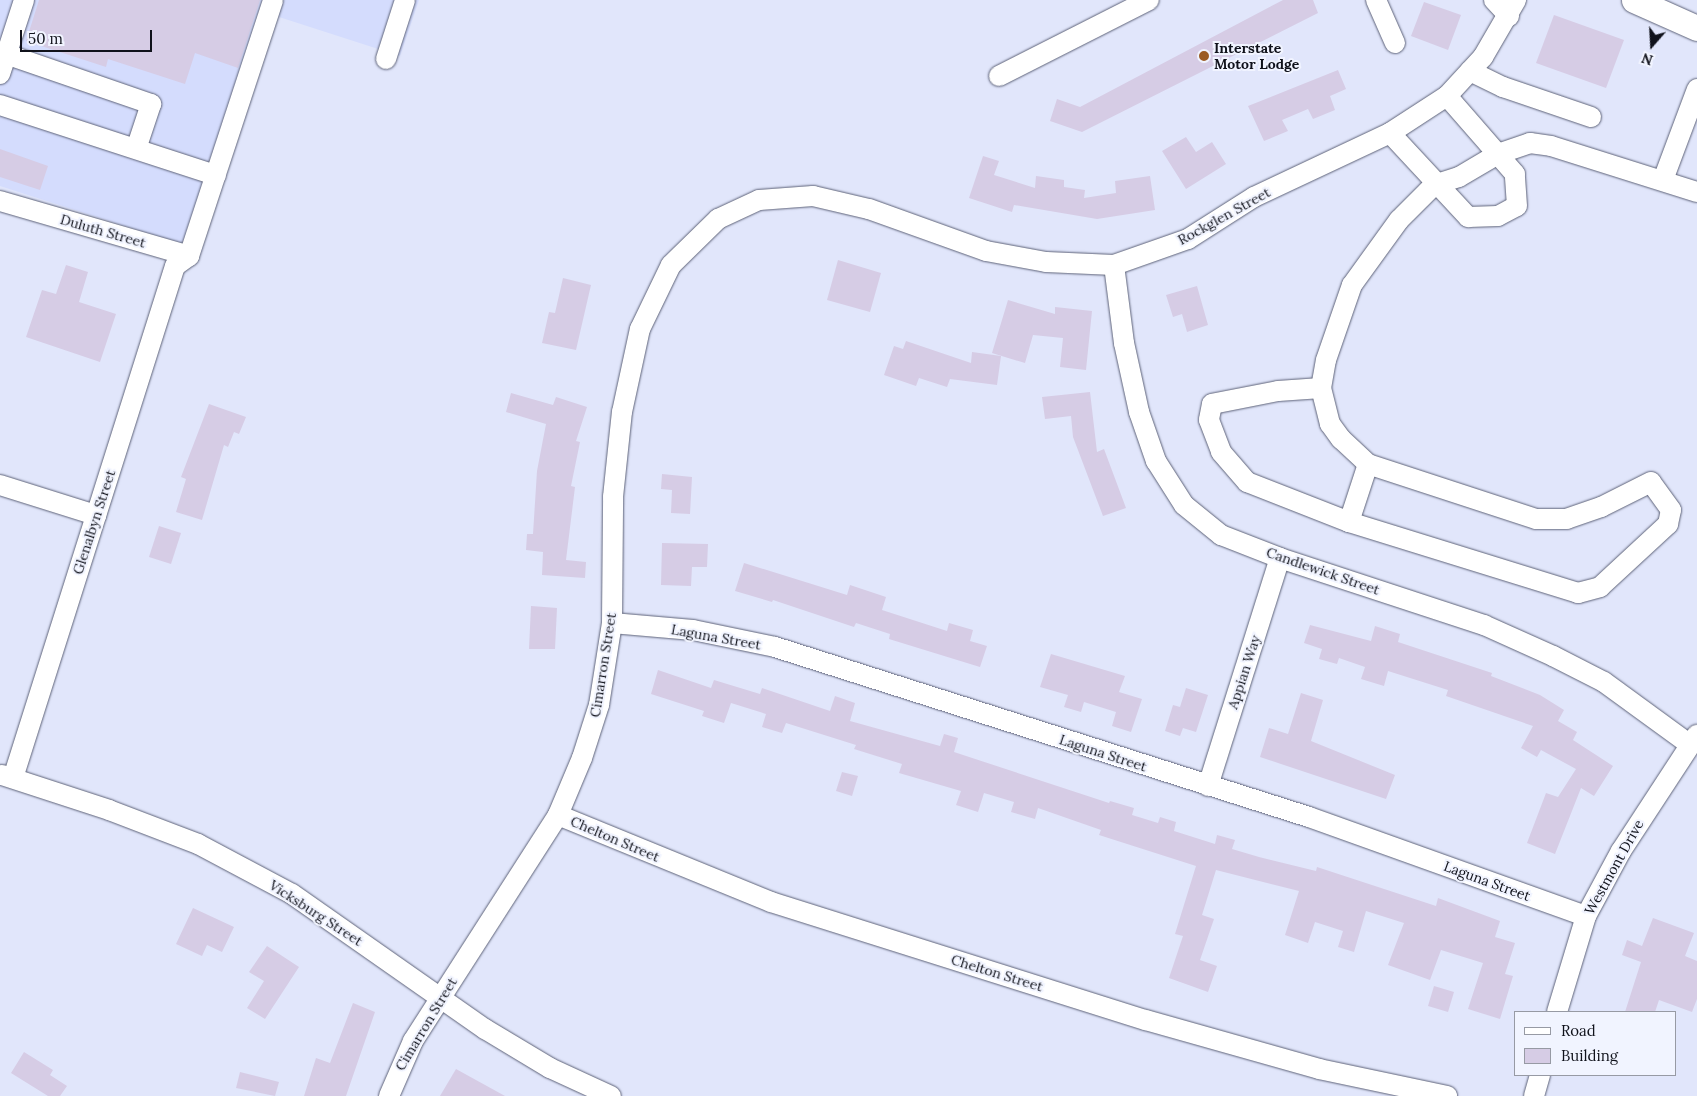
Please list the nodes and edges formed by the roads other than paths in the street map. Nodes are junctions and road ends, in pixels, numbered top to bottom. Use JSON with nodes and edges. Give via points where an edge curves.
{"nodes":[{"id":1,"x":24,"y":0,"type":"edge"},
{"id":2,"x":273,"y":0,"type":"edge"},
{"id":3,"x":405,"y":0,"type":"edge"},
{"id":4,"x":1149,"y":0,"type":"edge"},
{"id":5,"x":1376,"y":0,"type":"edge"},
{"id":6,"x":1494,"y":0,"type":"edge"},
{"id":7,"x":1634,"y":0,"type":"edge"},
{"id":8,"x":1512,"y":8,"type":"edge"},
{"id":9,"x":1697,"y":28,"type":"edge"},
{"id":10,"x":1395,"y":43,"type":"dead end"},
{"id":11,"x":3,"y":53,"type":"edge"},
{"id":12,"x":386,"y":59,"type":"dead end"},
{"id":13,"x":1470,"y":71,"type":"junction"},
{"id":14,"x":0,"y":74,"type":"edge"},
{"id":15,"x":999,"y":76,"type":"dead end"},
{"id":16,"x":1697,"y":90,"type":"edge"},
{"id":17,"x":1446,"y":96,"type":"junction"},
{"id":18,"x":0,"y":105,"type":"edge"},
{"id":19,"x":1591,"y":117,"type":"dead end"},
{"id":20,"x":1390,"y":134,"type":"junction"},
{"id":21,"x":136,"y":150,"type":"junction"},
{"id":22,"x":1498,"y":154,"type":"junction"},
{"id":23,"x":216,"y":175,"type":"junction"},
{"id":24,"x":1663,"y":180,"type":"junction"},
{"id":25,"x":1434,"y":185,"type":"junction"},
{"id":26,"x":1697,"y":192,"type":"edge"},
{"id":27,"x":783,"y":198,"type":"joint"},
{"id":28,"x":0,"y":201,"type":"edge"},
{"id":29,"x":182,"y":261,"type":"junction"},
{"id":30,"x":1114,"y":265,"type":"junction"},
{"id":31,"x":1321,"y":388,"type":"junction"},
{"id":32,"x":1368,"y":464,"type":"junction"},
{"id":33,"x":0,"y":485,"type":"edge"},
{"id":34,"x":96,"y":515,"type":"junction"},
{"id":35,"x":1349,"y":522,"type":"junction"},
{"id":36,"x":1280,"y":558,"type":"junction"},
{"id":37,"x":612,"y":623,"type":"junction"},
{"id":38,"x":1693,"y":740,"type":"edge"},
{"id":39,"x":7,"y":776,"type":"edge"},
{"id":40,"x":1208,"y":786,"type":"junction"},
{"id":41,"x":558,"y":815,"type":"junction"},
{"id":42,"x":1586,"y":916,"type":"junction"},
{"id":43,"x":441,"y":998,"type":"junction"},
{"id":44,"x":1557,"y":1011,"type":"edge"},
{"id":45,"x":1540,"y":1076,"type":"edge"},
{"id":46,"x":389,"y":1096,"type":"edge"},
{"id":47,"x":611,"y":1096,"type":"edge"},
{"id":48,"x":1447,"y":1096,"type":"edge"},
{"id":49,"x":1534,"y":1096,"type":"edge"}],
"edges":[{"from":1,"to":11,"type":"street"},
{"from":2,"to":23,"type":"street","name":"Glenalbyn Street"},
{"from":3,"to":12,"type":"street"},
{"from":4,"to":15,"type":"street"},
{"from":5,"to":10,"type":"street"},
{"from":6,"to":8,"type":"street"},
{"from":7,"to":9,"type":"main road"},
{"from":8,"to":13,"type":"street","name":"Rockglen Street","via":[[1483,57]]},
{"from":11,"to":14,"type":"street"},
{"from":11,"to":21,"type":"street","via":[[151,104]]},
{"from":13,"to":17,"type":"street","name":"Rockglen Street"},
{"from":13,"to":19,"type":"street","via":[[1503,87]]},
{"from":16,"to":24,"type":"street"},
{"from":17,"to":20,"type":"street","name":"Rockglen Street"},
{"from":17,"to":22,"type":"street"},
{"from":18,"to":21,"type":"street"},
{"from":20,"to":25,"type":"street"},
{"from":20,"to":30,"type":"street","name":"Rockglen Street","via":[[1254,198],[1188,239]]},
{"from":21,"to":23,"type":"street"},
{"from":22,"to":24,"type":"street","via":[[1530,143]]},
{"from":22,"to":25,"type":"street","via":[[1459,177]]},
{"from":22,"to":25,"type":"street","via":[[1515,174],[1517,206],[1498,216],[1468,217]]},
{"from":23,"to":29,"type":"street","name":"Glenalbyn Street"},
{"from":24,"to":26,"type":"street"},
{"from":25,"to":31,"type":"street","via":[[1398,220],[1352,285],[1326,360]]},
{"from":27,"to":30,"type":"street","name":"Rockglen Street","via":[[812,196],[869,209],[986,251],[1046,262]]},
{"from":27,"to":37,"type":"street","name":"Cimarron Street","via":[[759,200],[718,218],[671,265],[640,329],[622,412],[613,497]]},
{"from":28,"to":29,"type":"street","name":"Duluth Street"},
{"from":29,"to":34,"type":"street","name":"Glenalbyn Street"},
{"from":30,"to":36,"type":"street","name":"Candlewick Street","via":[[1124,343],[1139,412],[1156,461],[1184,505],[1214,529]]},
{"from":31,"to":32,"type":"street","via":[[1330,424]]},
{"from":31,"to":35,"type":"street","via":[[1278,390],[1212,404],[1209,420],[1221,452],[1247,482]]},
{"from":32,"to":35,"type":"street"},
{"from":32,"to":35,"type":"street","via":[[1536,519],[1567,519],[1601,507],[1651,482],[1671,510],[1668,524],[1600,588],[1578,593]]},
{"from":33,"to":34,"type":"street"},
{"from":34,"to":39,"type":"street","name":"Glenalbyn Street"},
{"from":36,"to":38,"type":"street","name":"Candlewick Street","via":[[1484,625],[1604,682]]},
{"from":36,"to":40,"type":"street","name":"Appian Way"},
{"from":37,"to":40,"type":"street","name":"Laguna Street","via":[[693,630],[775,647]]},
{"from":37,"to":41,"type":"street","name":"Cimarron Street","via":[[599,706]]},
{"from":38,"to":42,"type":"street","name":"Westmont Drive","via":[[1621,851]]},
{"from":39,"to":43,"type":"street","name":"Vicksburg Street","via":[[198,844],[292,894]]},
{"from":40,"to":42,"type":"street","name":"Laguna Street","via":[[1309,817]]},
{"from":41,"to":43,"type":"street","name":"Cimarron Street"},
{"from":41,"to":48,"type":"street","name":"Chelton Street","via":[[771,902],[1164,1025],[1319,1069]]},
{"from":42,"to":44,"type":"street","name":"Westmont Drive"},
{"from":43,"to":46,"type":"street","name":"Cimarron Street","via":[[413,1042]]},
{"from":43,"to":47,"type":"street","name":"Vicksburg Street","via":[[550,1068]]},
{"from":45,"to":49,"type":"street"}]}
